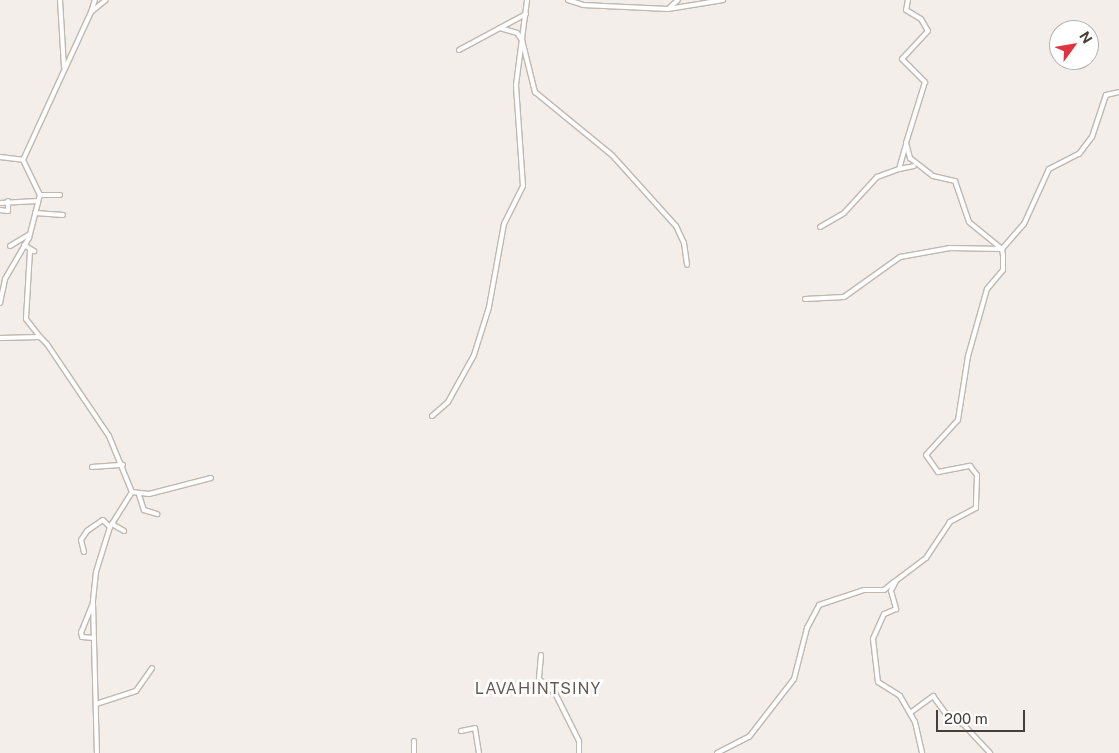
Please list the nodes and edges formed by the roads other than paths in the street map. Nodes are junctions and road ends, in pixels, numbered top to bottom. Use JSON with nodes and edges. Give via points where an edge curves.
{"nodes":[{"id":1,"x":60,"y":0,"type":"edge"},
{"id":2,"x":95,"y":0,"type":"edge"},
{"id":3,"x":106,"y":0,"type":"edge"},
{"id":4,"x":527,"y":0,"type":"edge"},
{"id":5,"x":568,"y":0,"type":"edge"},
{"id":6,"x":678,"y":0,"type":"edge"},
{"id":7,"x":723,"y":0,"type":"edge"},
{"id":8,"x":908,"y":0,"type":"edge"},
{"id":9,"x":668,"y":9,"type":"junction"},
{"id":10,"x":92,"y":12,"type":"junction"},
{"id":11,"x":527,"y":12,"type":"junction"},
{"id":12,"x":500,"y":28,"type":"junction"},
{"id":13,"x":522,"y":40,"type":"junction"},
{"id":14,"x":460,"y":50,"type":"dead end"},
{"id":15,"x":64,"y":70,"type":"junction"},
{"id":16,"x":1119,"y":92,"type":"edge"},
{"id":17,"x":906,"y":143,"type":"junction"},
{"id":18,"x":0,"y":158,"type":"edge"},
{"id":19,"x":23,"y":160,"type":"junction"},
{"id":20,"x":914,"y":166,"type":"junction"},
{"id":21,"x":899,"y":169,"type":"junction"},
{"id":22,"x":40,"y":195,"type":"junction"},
{"id":23,"x":60,"y":195,"type":"dead end"},
{"id":24,"x":8,"y":201,"type":"junction"},
{"id":25,"x":38,"y":201,"type":"junction"},
{"id":26,"x":0,"y":203,"type":"edge"},
{"id":27,"x":0,"y":210,"type":"edge"},
{"id":28,"x":35,"y":213,"type":"junction"},
{"id":29,"x":63,"y":215,"type":"dead end"},
{"id":30,"x":820,"y":227,"type":"dead end"},
{"id":31,"x":30,"y":234,"type":"junction"},
{"id":32,"x":24,"y":245,"type":"junction"},
{"id":33,"x":10,"y":246,"type":"dead end"},
{"id":34,"x":1002,"y":248,"type":"junction"},
{"id":35,"x":687,"y":265,"type":"dead end"},
{"id":36,"x":805,"y":298,"type":"dead end"},
{"id":37,"x":0,"y":304,"type":"edge"},
{"id":38,"x":40,"y":337,"type":"junction"},
{"id":39,"x":0,"y":338,"type":"edge"},
{"id":40,"x":432,"y":416,"type":"dead end"},
{"id":41,"x":123,"y":465,"type":"junction"},
{"id":42,"x":92,"y":467,"type":"dead end"},
{"id":43,"x":211,"y":478,"type":"dead end"},
{"id":44,"x":132,"y":492,"type":"junction"},
{"id":45,"x":139,"y":495,"type":"junction"},
{"id":46,"x":157,"y":514,"type":"dead end"},
{"id":47,"x":111,"y":526,"type":"junction"},
{"id":48,"x":124,"y":531,"type":"dead end"},
{"id":49,"x":84,"y":552,"type":"dead end"},
{"id":50,"x":896,"y":581,"type":"junction"},
{"id":51,"x":93,"y":603,"type":"junction"},
{"id":52,"x":94,"y":638,"type":"junction"},
{"id":53,"x":541,"y":655,"type":"dead end"},
{"id":54,"x":152,"y":668,"type":"dead end"},
{"id":55,"x":96,"y":704,"type":"junction"},
{"id":56,"x":910,"y":713,"type":"junction"},
{"id":57,"x":461,"y":731,"type":"dead end"},
{"id":58,"x":414,"y":741,"type":"dead end"},
{"id":59,"x":97,"y":753,"type":"edge"},
{"id":60,"x":414,"y":753,"type":"edge"},
{"id":61,"x":479,"y":753,"type":"edge"},
{"id":62,"x":579,"y":753,"type":"edge"},
{"id":63,"x":718,"y":753,"type":"edge"},
{"id":64,"x":922,"y":753,"type":"edge"},
{"id":65,"x":990,"y":753,"type":"edge"}],
"edges":[{"from":1,"to":15,"type":"street"},
{"from":2,"to":10,"type":"street"},
{"from":3,"to":10,"type":"street"},
{"from":4,"to":11,"type":"street"},
{"from":5,"to":9,"type":"street","via":[[583,5]]},
{"from":6,"to":9,"type":"street"},
{"from":7,"to":9,"type":"street"},
{"from":8,"to":17,"type":"street","via":[[906,10],[921,19],[928,31],[902,58],[925,82]]},
{"from":10,"to":15,"type":"street"},
{"from":11,"to":12,"type":"street","via":[[520,21]]},
{"from":11,"to":13,"type":"street"},
{"from":12,"to":13,"type":"street","via":[[517,33]]},
{"from":12,"to":14,"type":"street"},
{"from":13,"to":35,"type":"street","via":[[535,92],[612,155],[676,226],[684,242]]},
{"from":13,"to":40,"type":"street","via":[[516,85],[523,186],[504,224],[489,308],[474,355],[448,402]]},
{"from":15,"to":19,"type":"street"},
{"from":16,"to":34,"type":"street","via":[[1106,95],[1092,137],[1079,154],[1049,169],[1024,224]]},
{"from":17,"to":20,"type":"street"},
{"from":17,"to":21,"type":"street"},
{"from":18,"to":19,"type":"street"},
{"from":19,"to":22,"type":"street"},
{"from":20,"to":21,"type":"street"},
{"from":20,"to":34,"type":"street","via":[[933,176],[955,181],[969,222]]},
{"from":21,"to":30,"type":"street","via":[[877,177],[844,213]]},
{"from":22,"to":23,"type":"street"},
{"from":22,"to":25,"type":"street"},
{"from":24,"to":25,"type":"street"},
{"from":24,"to":26,"type":"street"},
{"from":24,"to":27,"type":"street","via":[[8,211]]},
{"from":25,"to":28,"type":"street"},
{"from":28,"to":29,"type":"street"},
{"from":28,"to":31,"type":"street"},
{"from":31,"to":32,"type":"street"},
{"from":31,"to":33,"type":"street"},
{"from":32,"to":37,"type":"street","via":[[5,279]]},
{"from":32,"to":38,"type":"street","via":[[34,251],[26,319]]},
{"from":34,"to":36,"type":"street","via":[[950,248],[900,257],[844,297]]},
{"from":34,"to":50,"type":"street","via":[[1003,270],[987,289],[968,356],[958,420],[926,455],[938,472],[970,466],[977,475],[976,508],[950,522],[926,558]]},
{"from":38,"to":39,"type":"street"},
{"from":38,"to":41,"type":"street","via":[[70,373]]},
{"from":41,"to":42,"type":"street"},
{"from":41,"to":44,"type":"street"},
{"from":43,"to":45,"type":"street"},
{"from":44,"to":45,"type":"street"},
{"from":44,"to":47,"type":"street"},
{"from":45,"to":46,"type":"street","via":[[144,510]]},
{"from":47,"to":48,"type":"street"},
{"from":47,"to":49,"type":"street","via":[[103,520],[87,531],[82,540]]},
{"from":47,"to":51,"type":"street","via":[[96,572]]},
{"from":50,"to":56,"type":"street","via":[[891,591],[896,609],[884,614],[872,639],[874,663],[878,682],[898,693]]},
{"from":50,"to":63,"type":"street","via":[[884,590],[864,590],[819,605],[807,628],[794,679],[749,737]]},
{"from":51,"to":52,"type":"street"},
{"from":51,"to":52,"type":"street","via":[[81,632],[82,637]]},
{"from":52,"to":55,"type":"street"},
{"from":53,"to":62,"type":"street","via":[[539,679],[555,693],[579,742]]},
{"from":54,"to":55,"type":"street","via":[[136,691]]},
{"from":55,"to":59,"type":"street"},
{"from":56,"to":64,"type":"street"},
{"from":56,"to":65,"type":"street","via":[[933,696],[950,718],[974,733]]},
{"from":57,"to":61,"type":"street","via":[[475,728]]},
{"from":58,"to":60,"type":"street"}]}
